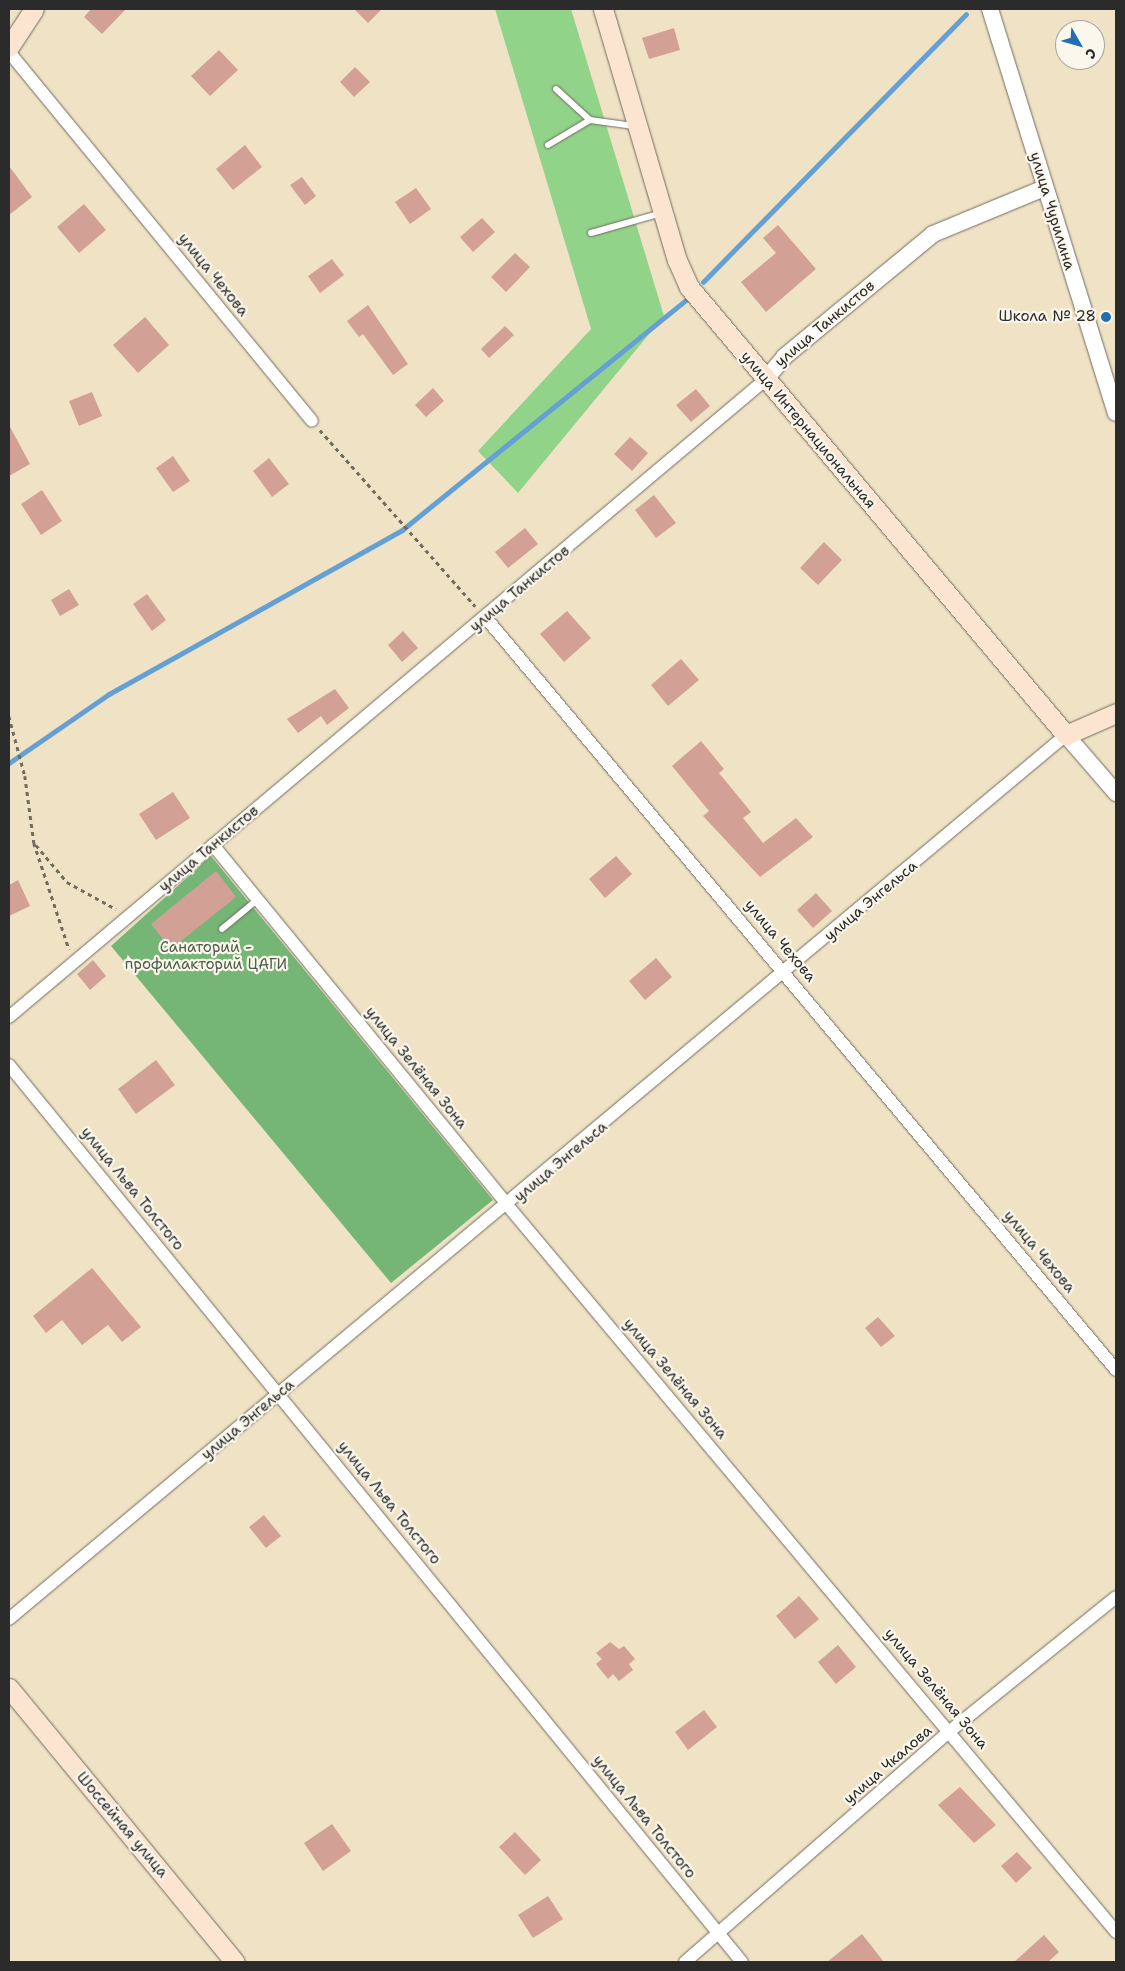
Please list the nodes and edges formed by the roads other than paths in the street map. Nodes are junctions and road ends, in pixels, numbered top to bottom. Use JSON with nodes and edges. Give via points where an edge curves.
{"nodes":[{"id":1,"x":34,"y":9,"type":"edge"},
{"id":2,"x":603,"y":9,"type":"edge"},
{"id":3,"x":990,"y":9,"type":"edge"},
{"id":4,"x":9,"y":47,"type":"edge"},
{"id":5,"x":9,"y":52,"type":"edge"},
{"id":6,"x":556,"y":89,"type":"dead end"},
{"id":7,"x":590,"y":120,"type":"junction"},
{"id":8,"x":638,"y":126,"type":"junction"},
{"id":9,"x":548,"y":145,"type":"dead end"},
{"id":10,"x":1044,"y":188,"type":"junction"},
{"id":11,"x":663,"y":212,"type":"junction"},
{"id":12,"x":590,"y":233,"type":"dead end"},
{"id":13,"x":765,"y":380,"type":"junction"},
{"id":14,"x":1116,"y":413,"type":"edge"},
{"id":15,"x":312,"y":421,"type":"road end"},
{"id":16,"x":486,"y":618,"type":"junction"},
{"id":17,"x":1116,"y":712,"type":"edge"},
{"id":18,"x":1066,"y":735,"type":"junction"},
{"id":19,"x":1116,"y":794,"type":"edge"},
{"id":20,"x":212,"y":845,"type":"junction"},
{"id":21,"x":257,"y":900,"type":"junction"},
{"id":22,"x":222,"y":929,"type":"dead end"},
{"id":23,"x":786,"y":973,"type":"junction"},
{"id":24,"x":9,"y":1017,"type":"edge"},
{"id":25,"x":9,"y":1065,"type":"edge"},
{"id":26,"x":508,"y":1206,"type":"junction"},
{"id":27,"x":1116,"y":1370,"type":"edge"},
{"id":28,"x":279,"y":1394,"type":"junction"},
{"id":29,"x":1116,"y":1597,"type":"edge"},
{"id":30,"x":9,"y":1619,"type":"edge"},
{"id":31,"x":9,"y":1688,"type":"edge"},
{"id":32,"x":950,"y":1731,"type":"junction"},
{"id":33,"x":1116,"y":1932,"type":"edge"},
{"id":34,"x":719,"y":1935,"type":"junction"},
{"id":35,"x":235,"y":1962,"type":"edge"},
{"id":36,"x":685,"y":1962,"type":"edge"},
{"id":37,"x":742,"y":1962,"type":"edge"}],
"edges":[{"from":1,"to":4,"type":"main road"},
{"from":2,"to":8,"type":"main road","name":"улица Интернациональная"},
{"from":3,"to":10,"type":"street","name":"улица Чурилина"},
{"from":5,"to":15,"type":"street","name":"улица Чехова"},
{"from":6,"to":7,"type":"lane"},
{"from":7,"to":8,"type":"lane"},
{"from":7,"to":9,"type":"lane"},
{"from":8,"to":11,"type":"main road","name":"улица Интернациональная"},
{"from":10,"to":13,"type":"street","name":"улица Танкистов","via":[[933,234],[784,357]]},
{"from":10,"to":14,"type":"street","name":"улица Чурилина"},
{"from":11,"to":12,"type":"lane"},
{"from":11,"to":13,"type":"main road","name":"улица Интернациональная","via":[[689,287]]},
{"from":13,"to":16,"type":"street","name":"улица Танкистов"},
{"from":13,"to":18,"type":"main road","name":"улица Интернациональная"},
{"from":16,"to":20,"type":"street","name":"улица Танкистов"},
{"from":16,"to":23,"type":"street","name":"улица Чехова"},
{"from":17,"to":18,"type":"main road","name":"улица Энгельса"},
{"from":18,"to":19,"type":"street","name":"улица Интернациональная"},
{"from":18,"to":23,"type":"street","name":"улица Энгельса"},
{"from":20,"to":21,"type":"street","name":"улица Зелёная Зона"},
{"from":20,"to":24,"type":"street","name":"улица Танкистов"},
{"from":21,"to":22,"type":"lane"},
{"from":21,"to":26,"type":"street","name":"улица Зелёная Зона"},
{"from":23,"to":26,"type":"street","name":"улица Энгельса"},
{"from":23,"to":27,"type":"street","name":"улица Чехова"},
{"from":25,"to":28,"type":"street","name":"улица Льва Толстого"},
{"from":26,"to":28,"type":"street","name":"улица Энгельса"},
{"from":26,"to":32,"type":"street","name":"улица Зелёная Зона"},
{"from":28,"to":30,"type":"street","name":"улица Энгельса"},
{"from":28,"to":34,"type":"street","name":"улица Льва Толстого"},
{"from":29,"to":32,"type":"street","name":"улица Чкалова"},
{"from":31,"to":35,"type":"main road","name":"Шоссейная улица"},
{"from":32,"to":33,"type":"street","name":"улица Зелёная Зона"},
{"from":32,"to":34,"type":"street","name":"улица Чкалова"},
{"from":34,"to":36,"type":"street","name":"улица Чкалова"},
{"from":34,"to":37,"type":"street","name":"улица Льва Толстого"}]}
